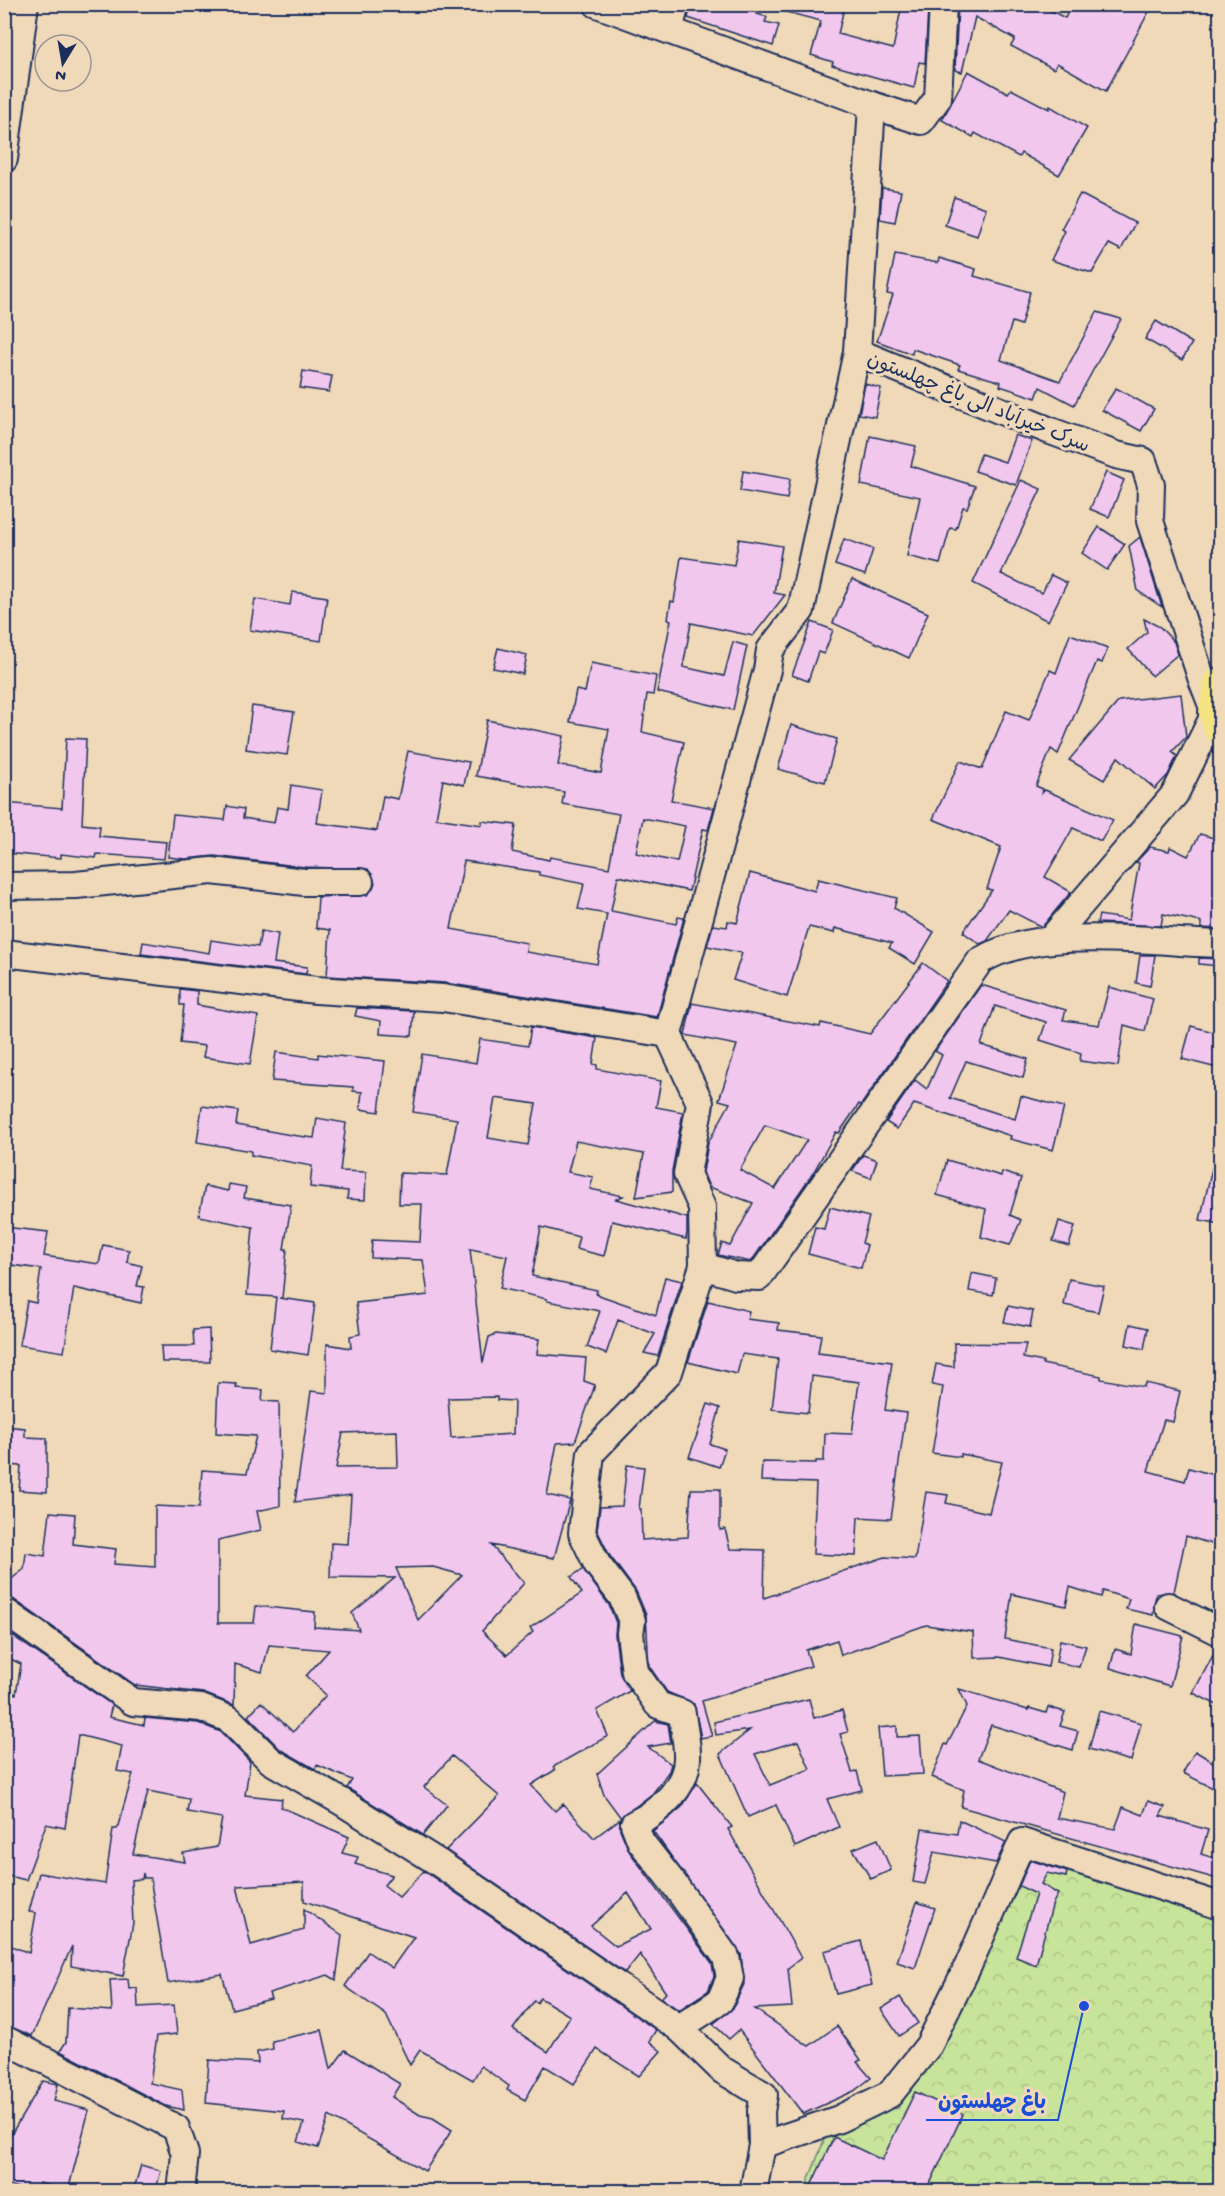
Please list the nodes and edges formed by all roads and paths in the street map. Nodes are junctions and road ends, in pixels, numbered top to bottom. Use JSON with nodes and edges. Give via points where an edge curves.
{"nodes":[{"id":1,"x":25,"y":4,"type":"edge"},
{"id":2,"x":597,"y":4,"type":"edge"},
{"id":3,"x":676,"y":4,"type":"edge"},
{"id":4,"x":943,"y":4,"type":"edge"},
{"id":5,"x":669,"y":30,"type":"junction"},
{"id":6,"x":872,"y":105,"type":"junction"},
{"id":7,"x":4,"y":159,"type":"edge"},
{"id":8,"x":857,"y":352,"type":"junction"},
{"id":9,"x":1219,"y":708,"type":"edge"},
{"id":10,"x":360,"y":882,"type":"dead end"},
{"id":11,"x":4,"y":886,"type":"edge"},
{"id":12,"x":1052,"y":938,"type":"junction"},
{"id":13,"x":1221,"y":944,"type":"edge"},
{"id":14,"x":4,"y":953,"type":"edge"},
{"id":15,"x":668,"y":1034,"type":"junction"},
{"id":16,"x":703,"y":1266,"type":"junction"},
{"id":17,"x":1168,"y":1606,"type":"dead end"},
{"id":18,"x":4,"y":1611,"type":"edge"},
{"id":19,"x":1221,"y":1632,"type":"edge"},
{"id":20,"x":1221,"y":1906,"type":"edge"},
{"id":21,"x":679,"y":2028,"type":"junction"},
{"id":22,"x":4,"y":2038,"type":"edge"},
{"id":23,"x":762,"y":2145,"type":"junction"},
{"id":24,"x":181,"y":2192,"type":"edge"},
{"id":25,"x":753,"y":2192,"type":"edge"}],
"edges":[{"from":1,"to":7,"type":"street"},
{"from":2,"to":5,"type":"street"},
{"from":3,"to":5,"type":"street"},
{"from":4,"to":6,"type":"street","via":[[938,98],[921,122]]},
{"from":5,"to":6,"type":"street"},
{"from":6,"to":8,"type":"street","name":"سرک خیرآباد الی باغ چهلستون"},
{"from":8,"to":9,"type":"street","name":"سرک خیرآباد الی باغ چهلستون","via":[[1048,430],[1143,461],[1151,485],[1150,521],[1200,677]]},
{"from":8,"to":15,"type":"street","via":[[801,610],[770,650]]},
{"from":9,"to":12,"type":"street","via":[[1175,794]]},
{"from":10,"to":11,"type":"street","via":[[304,882],[212,871],[76,885]]},
{"from":12,"to":13,"type":"street"},
{"from":12,"to":16,"type":"street","via":[[996,950],[980,961],[759,1277],[736,1276]]},
{"from":14,"to":15,"type":"street","via":[[316,990],[443,998]]},
{"from":15,"to":16,"type":"street","via":[[700,1103],[687,1174],[702,1207]]},
{"from":16,"to":21,"type":"street","via":[[669,1372],[591,1453],[582,1533],[597,1563],[622,1597],[632,1621],[635,1672],[658,1705],[682,1713],[688,1755],[684,1778],[650,1816],[634,1824],[641,1842],[726,1957],[730,1978],[720,2001]]},
{"from":17,"to":19,"type":"street"},
{"from":18,"to":21,"type":"street","via":[[133,1702],[201,1708],[229,1719],[271,1761],[438,1863]]},
{"from":20,"to":23,"type":"street","via":[[1022,1842],[968,1966],[928,2045],[890,2094],[839,2119]]},
{"from":21,"to":23,"type":"street","via":[[722,2070],[764,2095]]},
{"from":22,"to":24,"type":"street","via":[[176,2128],[185,2154]]},
{"from":23,"to":25,"type":"street"}]}
